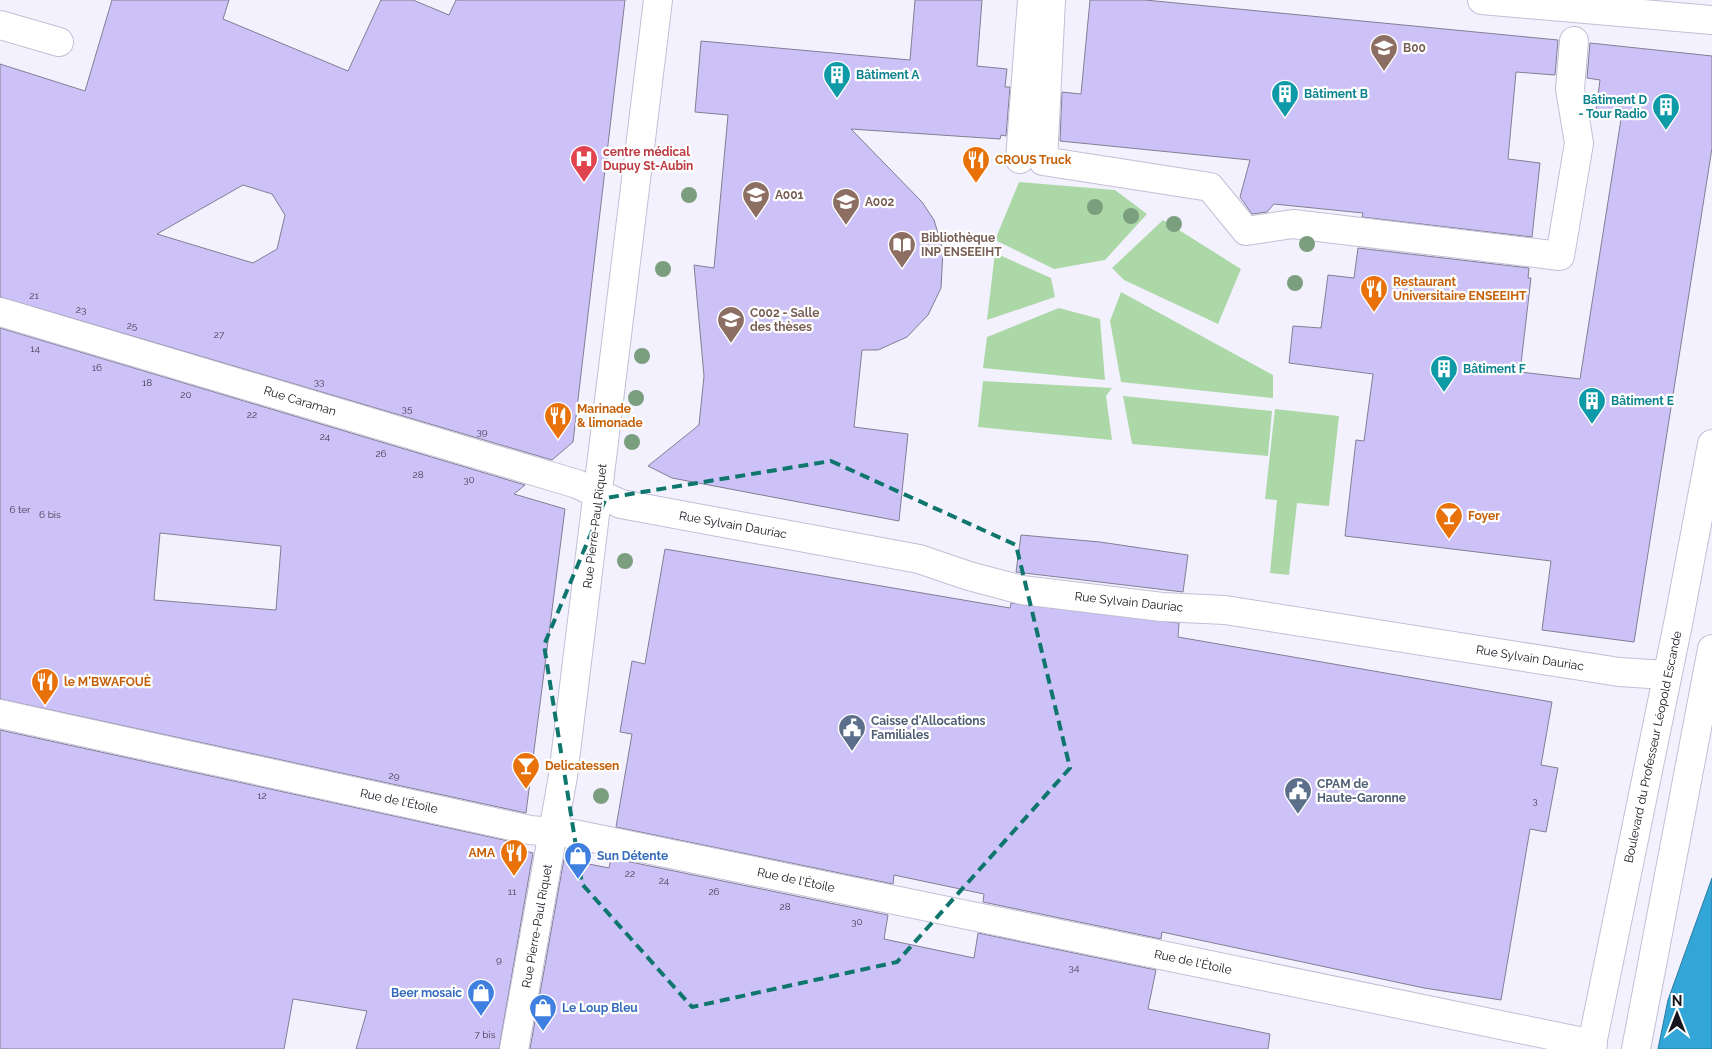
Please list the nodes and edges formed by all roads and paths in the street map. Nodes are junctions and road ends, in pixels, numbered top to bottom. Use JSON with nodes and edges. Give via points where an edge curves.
{"nodes":[{"id":1,"x":658,"y":0,"type":"edge"},
{"id":2,"x":1032,"y":0,"type":"edge"},
{"id":3,"x":1051,"y":0,"type":"edge"},
{"id":4,"x":1482,"y":0,"type":"edge"},
{"id":5,"x":1712,"y":20,"type":"edge"},
{"id":6,"x":0,"y":25,"type":"edge"},
{"id":7,"x":1574,"y":41,"type":"dead end"},
{"id":8,"x":60,"y":42,"type":"dead end"},
{"id":9,"x":1020,"y":159,"type":"dead end"},
{"id":10,"x":0,"y":312,"type":"edge"},
{"id":11,"x":1712,"y":444,"type":"edge"},
{"id":12,"x":599,"y":494,"type":"junction"},
{"id":13,"x":1712,"y":649,"type":"edge"},
{"id":14,"x":1666,"y":675,"type":"junction"},
{"id":15,"x":0,"y":714,"type":"edge"},
{"id":16,"x":554,"y":833,"type":"junction"},
{"id":17,"x":1592,"y":1046,"type":"edge"},
{"id":18,"x":514,"y":1049,"type":"edge"},
{"id":19,"x":1636,"y":1049,"type":"edge"}],
"edges":[{"from":1,"to":12,"type":"street","name":"Rue Pierre-Paul Riquet"},
{"from":2,"to":9,"type":"street"},
{"from":3,"to":7,"type":"street","via":[[1043,162],[1210,187],[1246,231],[1293,224],[1560,256],[1580,143],[1570,89]]},
{"from":4,"to":5,"type":"street"},
{"from":6,"to":8,"type":"street"},
{"from":10,"to":12,"type":"street","name":"Rue Caraman","via":[[577,484]]},
{"from":11,"to":14,"type":"street","name":"Boulevard du Professeur Léopold Escande"},
{"from":12,"to":14,"type":"street","name":"Rue Sylvain Dauriac","via":[[621,504],[920,559],[1022,590],[1162,607],[1225,610],[1591,667]]},
{"from":12,"to":16,"type":"street","name":"Rue Pierre-Paul Riquet"},
{"from":13,"to":19,"type":"street"},
{"from":14,"to":17,"type":"street","name":"Boulevard du Professeur Léopold Escande"},
{"from":15,"to":16,"type":"street","name":"Rue de l'Étoile"},
{"from":16,"to":17,"type":"street","name":"Rue de l'Étoile","via":[[574,834]]},
{"from":16,"to":18,"type":"street","name":"Rue Pierre-Paul Riquet"}]}
